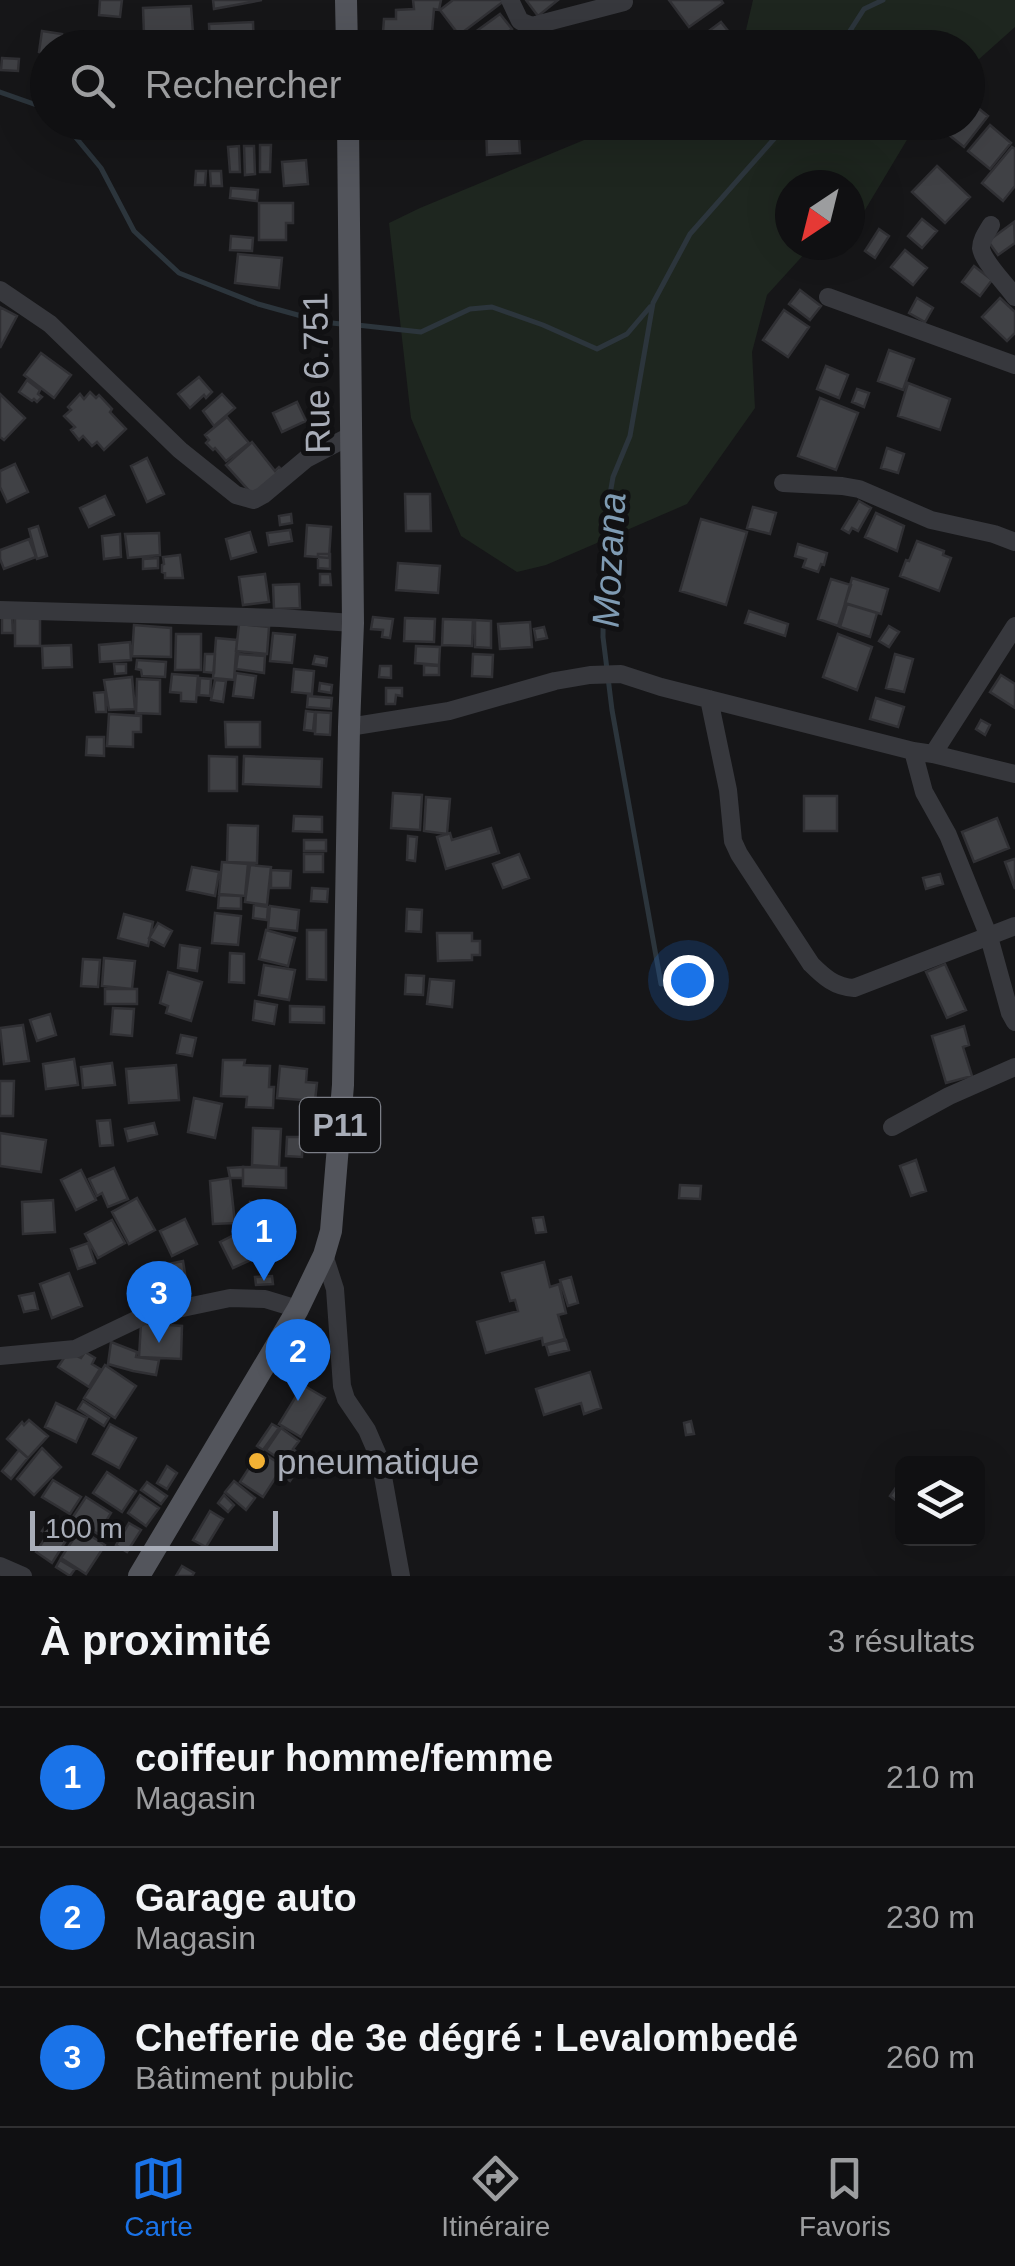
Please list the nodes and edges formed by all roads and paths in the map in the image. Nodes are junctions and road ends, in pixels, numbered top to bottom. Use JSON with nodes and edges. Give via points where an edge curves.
{"nodes":[{"id":1,"x":346,"y":0,"type":"edge"},
{"id":2,"x":510,"y":0,"type":"edge"},
{"id":3,"x":624,"y":2,"type":"edge"},
{"id":4,"x":347,"y":30,"type":"edge"},
{"id":5,"x":348,"y":140,"type":"edge"},
{"id":6,"x":991,"y":225,"type":"dead end"},
{"id":7,"x":0,"y":290,"type":"edge"},
{"id":8,"x":828,"y":296,"type":"dead end"},
{"id":9,"x":1015,"y":297,"type":"edge"},
{"id":10,"x":1015,"y":366,"type":"edge"},
{"id":11,"x":352,"y":435,"type":"junction"},
{"id":12,"x":783,"y":483,"type":"dead end"},
{"id":13,"x":1015,"y":542,"type":"edge"},
{"id":14,"x":0,"y":610,"type":"edge"},
{"id":15,"x":353,"y":623,"type":"junction"},
{"id":16,"x":1015,"y":626,"type":"edge"},
{"id":17,"x":709,"y":700,"type":"junction"},
{"id":18,"x":349,"y":727,"type":"junction"},
{"id":19,"x":912,"y":751,"type":"junction"},
{"id":20,"x":932,"y":754,"type":"junction"},
{"id":21,"x":1015,"y":774,"type":"edge"},
{"id":22,"x":1015,"y":926,"type":"edge"},
{"id":23,"x":989,"y":937,"type":"junction"},
{"id":24,"x":1015,"y":1022,"type":"edge"},
{"id":25,"x":1015,"y":1068,"type":"edge"},
{"id":26,"x":892,"y":1127,"type":"dead end"},
{"id":27,"x":324,"y":1255,"type":"junction"},
{"id":28,"x":298,"y":1309,"type":"junction"},
{"id":29,"x":0,"y":1356,"type":"edge"},
{"id":30,"x":0,"y":1566,"type":"edge"},
{"id":31,"x":23,"y":1576,"type":"edge"},
{"id":32,"x":140,"y":1576,"type":"edge"},
{"id":33,"x":401,"y":1576,"type":"edge"}],
"edges":[{"from":1,"to":4,"type":"main road"},
{"from":2,"to":3,"type":"street","via":[[520,21],[532,26]]},
{"from":5,"to":11,"type":"main road","name":"Rue 6.751","number":"P11"},
{"from":6,"to":9,"type":"street","via":[[982,250]]},
{"from":7,"to":11,"type":"street","via":[[50,324],[236,495],[254,500],[306,458]]},
{"from":8,"to":10,"type":"street"},
{"from":11,"to":15,"type":"main road","name":"Rue 6.751","number":"P11"},
{"from":12,"to":13,"type":"street","via":[[859,488],[930,520]]},
{"from":14,"to":15,"type":"street"},
{"from":15,"to":18,"type":"main road","number":"P11"},
{"from":16,"to":20,"type":"street"},
{"from":17,"to":18,"type":"street","via":[[620,674],[590,675],[449,711]]},
{"from":17,"to":19,"type":"street"},
{"from":17,"to":23,"type":"street","via":[[738,854],[825,978],[854,988]]},
{"from":18,"to":27,"type":"main road","number":"P11","via":[[343,1085]]},
{"from":19,"to":20,"type":"street"},
{"from":19,"to":23,"type":"street"},
{"from":20,"to":21,"type":"street"},
{"from":22,"to":23,"type":"street"},
{"from":23,"to":24,"type":"street"},
{"from":25,"to":26,"type":"street"},
{"from":27,"to":28,"type":"main road","number":"P11"},
{"from":27,"to":33,"type":"street","via":[[336,1289],[342,1386],[380,1460]]},
{"from":28,"to":29,"type":"street","via":[[230,1298],[144,1316],[75,1349]]},
{"from":28,"to":32,"type":"main road","number":"P11"},
{"from":30,"to":31,"type":"street"}]}
